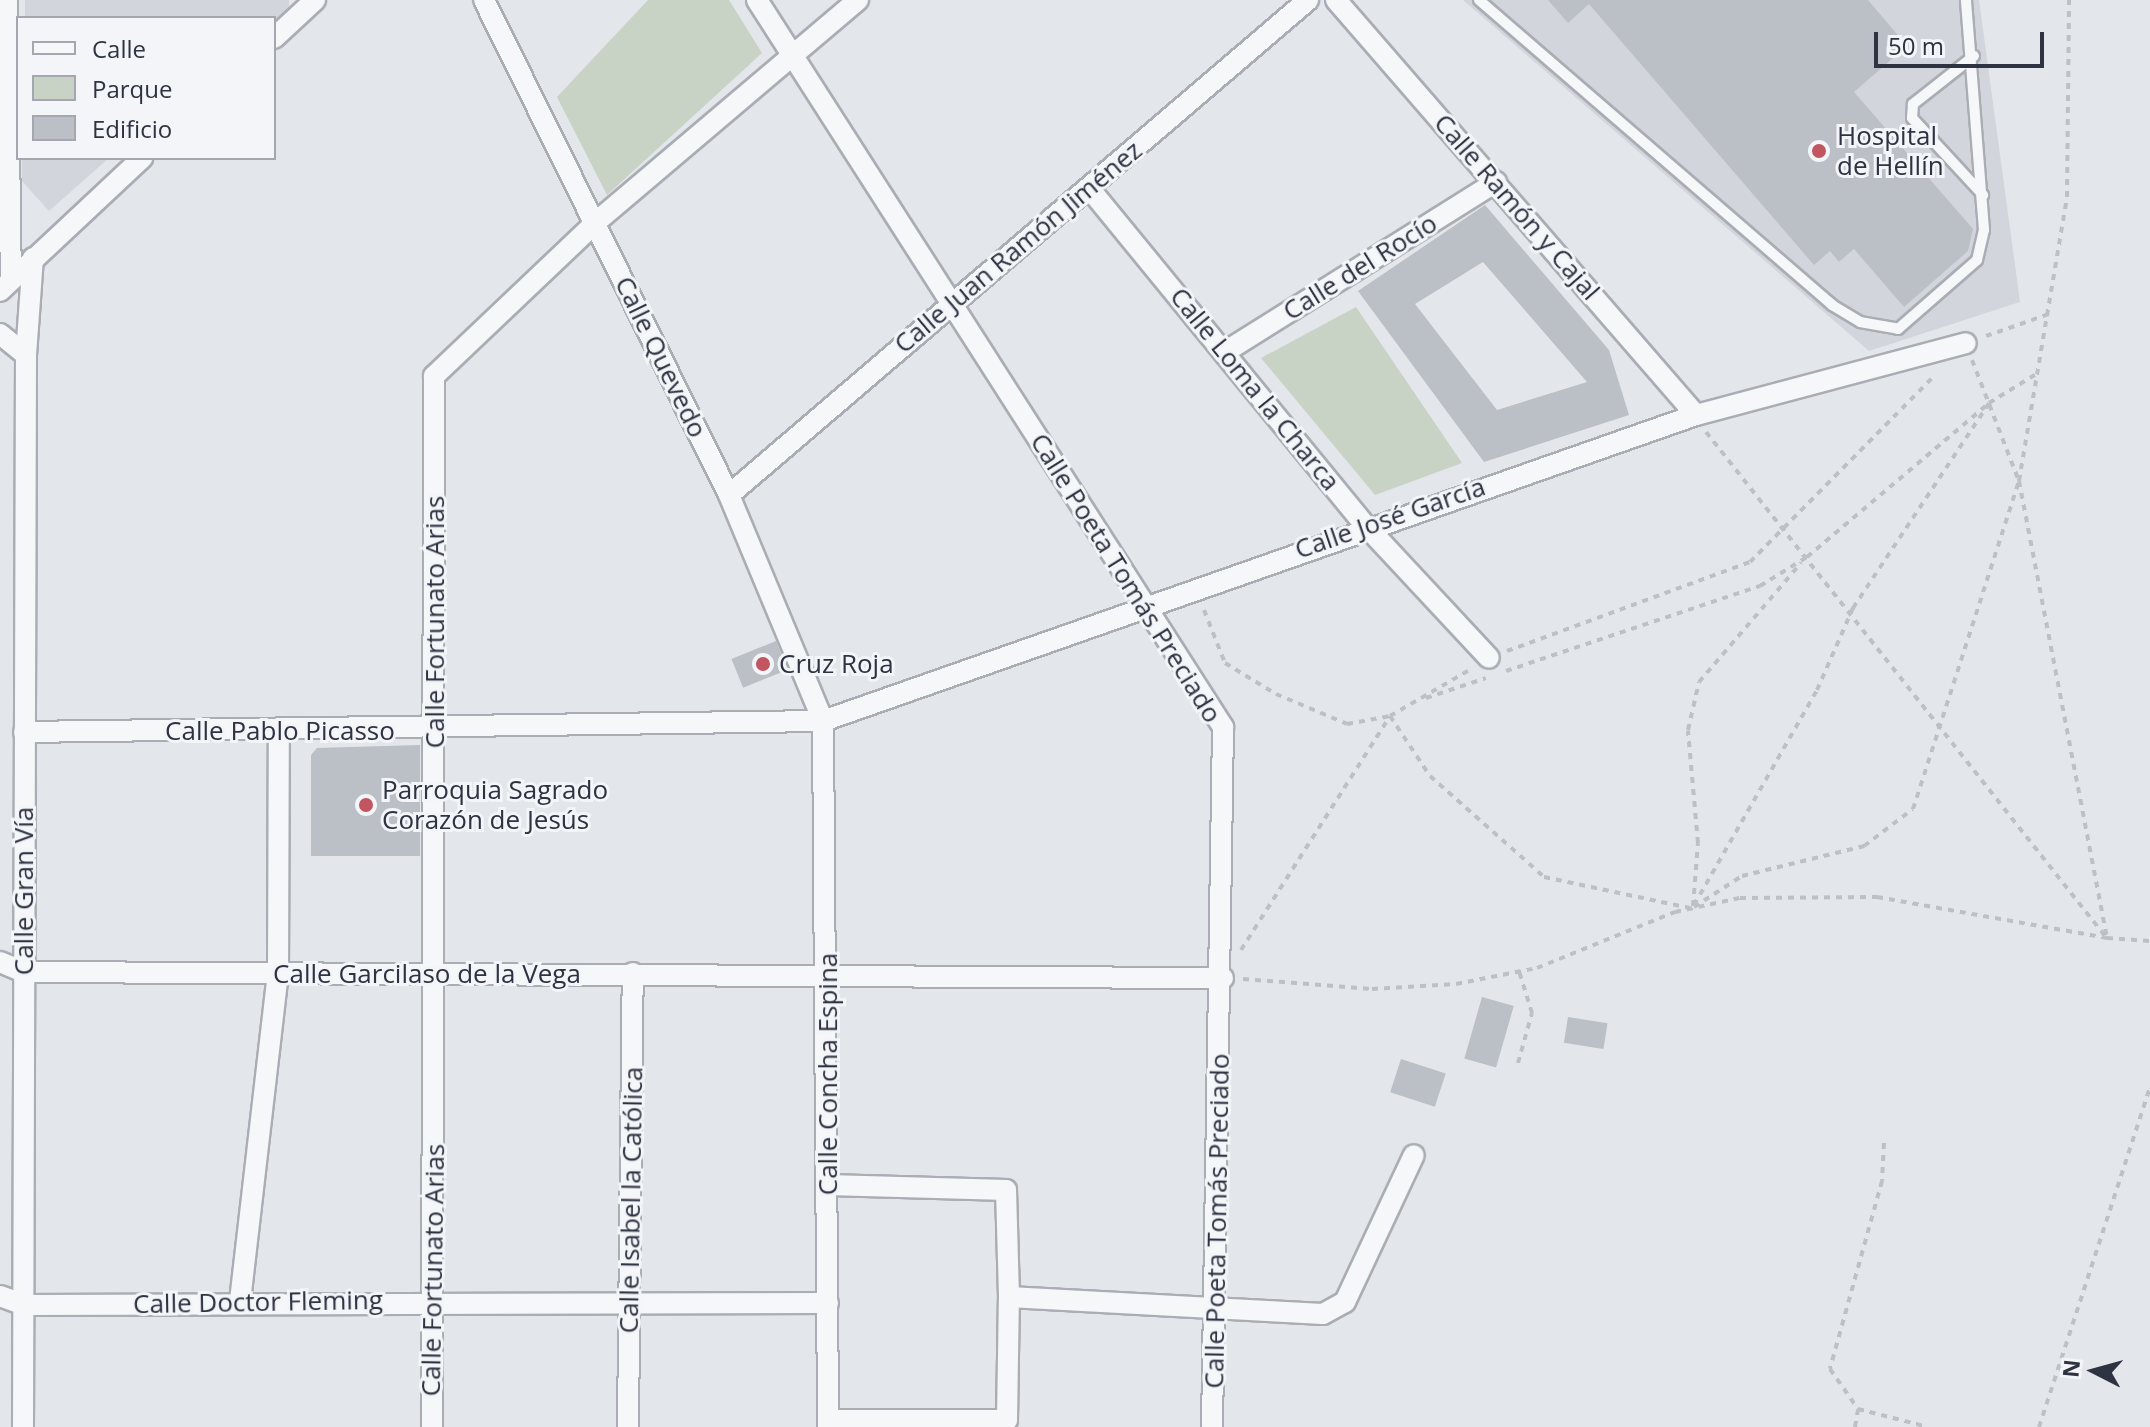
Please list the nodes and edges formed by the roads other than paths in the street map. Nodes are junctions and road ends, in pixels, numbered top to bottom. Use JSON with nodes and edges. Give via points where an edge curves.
{"nodes":[{"id":1,"x":7,"y":0,"type":"edge"},
{"id":2,"x":315,"y":0,"type":"edge"},
{"id":3,"x":484,"y":0,"type":"edge"},
{"id":4,"x":757,"y":0,"type":"edge"},
{"id":5,"x":858,"y":0,"type":"edge"},
{"id":6,"x":1308,"y":0,"type":"edge"},
{"id":7,"x":1336,"y":0,"type":"edge"},
{"id":8,"x":1479,"y":0,"type":"edge"},
{"id":9,"x":1966,"y":0,"type":"edge"},
{"id":10,"x":276,"y":36,"type":"edge"},
{"id":11,"x":1974,"y":56,"type":"junction"},
{"id":12,"x":793,"y":57,"type":"junction"},
{"id":13,"x":140,"y":160,"type":"edge"},
{"id":14,"x":1496,"y":182,"type":"junction"},
{"id":15,"x":1089,"y":188,"type":"junction"},
{"id":16,"x":1983,"y":195,"type":"junction"},
{"id":17,"x":595,"y":223,"type":"junction"},
{"id":18,"x":33,"y":258,"type":"junction"},
{"id":19,"x":6,"y":285,"type":"edge"},
{"id":20,"x":951,"y":303,"type":"junction"},
{"id":21,"x":0,"y":334,"type":"edge"},
{"id":22,"x":1966,"y":343,"type":"road end"},
{"id":23,"x":1225,"y":352,"type":"junction"},
{"id":24,"x":26,"y":355,"type":"junction"},
{"id":25,"x":1696,"y":415,"type":"junction"},
{"id":26,"x":729,"y":495,"type":"junction"},
{"id":27,"x":1366,"y":526,"type":"junction"},
{"id":28,"x":1144,"y":603,"type":"junction"},
{"id":29,"x":1489,"y":658,"type":"road end"},
{"id":30,"x":823,"y":721,"type":"junction"},
{"id":31,"x":436,"y":730,"type":"junction"},
{"id":32,"x":279,"y":731,"type":"junction"},
{"id":33,"x":24,"y":732,"type":"junction"},
{"id":34,"x":0,"y":962,"type":"edge"},
{"id":35,"x":24,"y":972,"type":"junction"},
{"id":36,"x":633,"y":973,"type":"junction"},
{"id":37,"x":278,"y":974,"type":"junction"},
{"id":38,"x":437,"y":975,"type":"junction"},
{"id":39,"x":829,"y":975,"type":"junction"},
{"id":40,"x":1223,"y":978,"type":"junction"},
{"id":41,"x":1414,"y":1155,"type":"dead end"},
{"id":42,"x":829,"y":1185,"type":"junction"},
{"id":43,"x":0,"y":1296,"type":"edge"},
{"id":44,"x":1009,"y":1297,"type":"junction"},
{"id":45,"x":433,"y":1299,"type":"junction"},
{"id":46,"x":631,"y":1300,"type":"junction"},
{"id":47,"x":240,"y":1301,"type":"junction"},
{"id":48,"x":828,"y":1303,"type":"junction"},
{"id":49,"x":25,"y":1305,"type":"junction"},
{"id":50,"x":1212,"y":1308,"type":"junction"},
{"id":51,"x":828,"y":1423,"type":"edge"},
{"id":52,"x":23,"y":1427,"type":"edge"},
{"id":53,"x":432,"y":1427,"type":"edge"},
{"id":54,"x":628,"y":1427,"type":"edge"},
{"id":55,"x":1212,"y":1427,"type":"edge"}],
"edges":[{"from":1,"to":19,"type":"street"},
{"from":2,"to":10,"type":"street"},
{"from":3,"to":17,"type":"street","name":"Calle Quevedo"},
{"from":4,"to":12,"type":"street","name":"Calle Poeta Tomás Preciado"},
{"from":5,"to":12,"type":"street","name":"Calle Fortunato Arias"},
{"from":6,"to":15,"type":"street","name":"Calle Juan Ramón Jiménez"},
{"from":7,"to":14,"type":"street","name":"Calle Ramón y Cajal"},
{"from":8,"to":16,"type":"lane","via":[[1860,322],[1898,329],[1977,260]]},
{"from":9,"to":11,"type":"lane"},
{"from":11,"to":16,"type":"lane"},
{"from":11,"to":16,"type":"lane","via":[[1913,104],[1912,118]]},
{"from":12,"to":17,"type":"street","name":"Calle Fortunato Arias"},
{"from":12,"to":20,"type":"street","name":"Calle Poeta Tomás Preciado"},
{"from":13,"to":18,"type":"street"},
{"from":14,"to":23,"type":"street","name":"Calle del Rocío"},
{"from":14,"to":25,"type":"street","name":"Calle Ramón y Cajal"},
{"from":15,"to":20,"type":"street","name":"Calle Juan Ramón Jiménez"},
{"from":15,"to":23,"type":"street","name":"Calle Loma la Charca"},
{"from":17,"to":26,"type":"street","name":"Calle Quevedo"},
{"from":17,"to":31,"type":"street","name":"Calle Fortunato Arias","via":[[434,376]]},
{"from":18,"to":19,"type":"street"},
{"from":18,"to":24,"type":"street","name":"Calle Gran Vía"},
{"from":20,"to":26,"type":"street","name":"Calle Juan Ramón Jiménez"},
{"from":20,"to":28,"type":"street","name":"Calle Poeta Tomás Preciado"},
{"from":21,"to":24,"type":"street"},
{"from":22,"to":25,"type":"street","name":"Calle José García"},
{"from":23,"to":27,"type":"street","name":"Calle Loma la Charca"},
{"from":24,"to":33,"type":"street","name":"Calle Gran Vía"},
{"from":25,"to":27,"type":"street","name":"Calle José García"},
{"from":26,"to":30,"type":"street","name":"Calle Quevedo"},
{"from":27,"to":28,"type":"street","name":"Calle José García"},
{"from":27,"to":29,"type":"street","name":"Calle Loma la Charca"},
{"from":28,"to":30,"type":"street","name":"Calle José García"},
{"from":28,"to":40,"type":"street","name":"Calle Poeta Tomás Preciado","via":[[1223,727]]},
{"from":30,"to":31,"type":"street","name":"Calle Pablo Picasso"},
{"from":30,"to":39,"type":"street","name":"Calle Concha Espina"},
{"from":31,"to":32,"type":"street","name":"Calle Pablo Picasso"},
{"from":31,"to":38,"type":"street","name":"Calle Fortunato Arias"},
{"from":32,"to":33,"type":"street","name":"Calle Pablo Picasso"},
{"from":32,"to":37,"type":"street"},
{"from":33,"to":35,"type":"street","name":"Calle Gran Vía"},
{"from":34,"to":35,"type":"street"},
{"from":35,"to":37,"type":"street","name":"Calle Garcilaso de la Vega"},
{"from":35,"to":49,"type":"street","name":"Calle Gran Vía"},
{"from":36,"to":38,"type":"street","name":"Calle Garcilaso de la Vega"},
{"from":36,"to":39,"type":"street","name":"Calle Garcilaso de la Vega"},
{"from":36,"to":46,"type":"street","name":"Calle Isabel la Católica"},
{"from":37,"to":38,"type":"street","name":"Calle Garcilaso de la Vega"},
{"from":37,"to":47,"type":"street"},
{"from":38,"to":45,"type":"street","name":"Calle Fortunato Arias"},
{"from":39,"to":40,"type":"street","name":"Calle Garcilaso de la Vega"},
{"from":39,"to":42,"type":"street","name":"Calle Concha Espina"},
{"from":40,"to":50,"type":"street","name":"Calle Poeta Tomás Preciado"},
{"from":41,"to":50,"type":"street","via":[[1345,1302],[1323,1314]]},
{"from":42,"to":44,"type":"street","via":[[1006,1190]]},
{"from":42,"to":48,"type":"street","name":"Calle Concha Espina"},
{"from":43,"to":49,"type":"street"},
{"from":44,"to":50,"type":"street"},
{"from":44,"to":51,"type":"street","via":[[1007,1420]]},
{"from":45,"to":46,"type":"street","name":"Calle Doctor Fleming"},
{"from":45,"to":47,"type":"street","name":"Calle Doctor Fleming"},
{"from":45,"to":53,"type":"street","name":"Calle Fortunato Arias"},
{"from":46,"to":48,"type":"street","name":"Calle Doctor Fleming"},
{"from":46,"to":54,"type":"street","name":"Calle Isabel la Católica"},
{"from":47,"to":49,"type":"street","name":"Calle Doctor Fleming"},
{"from":48,"to":51,"type":"street","name":"Calle Concha Espina"},
{"from":49,"to":52,"type":"street","name":"Calle Gran Vía"},
{"from":50,"to":55,"type":"street","name":"Calle Poeta Tomás Preciado"}]}
